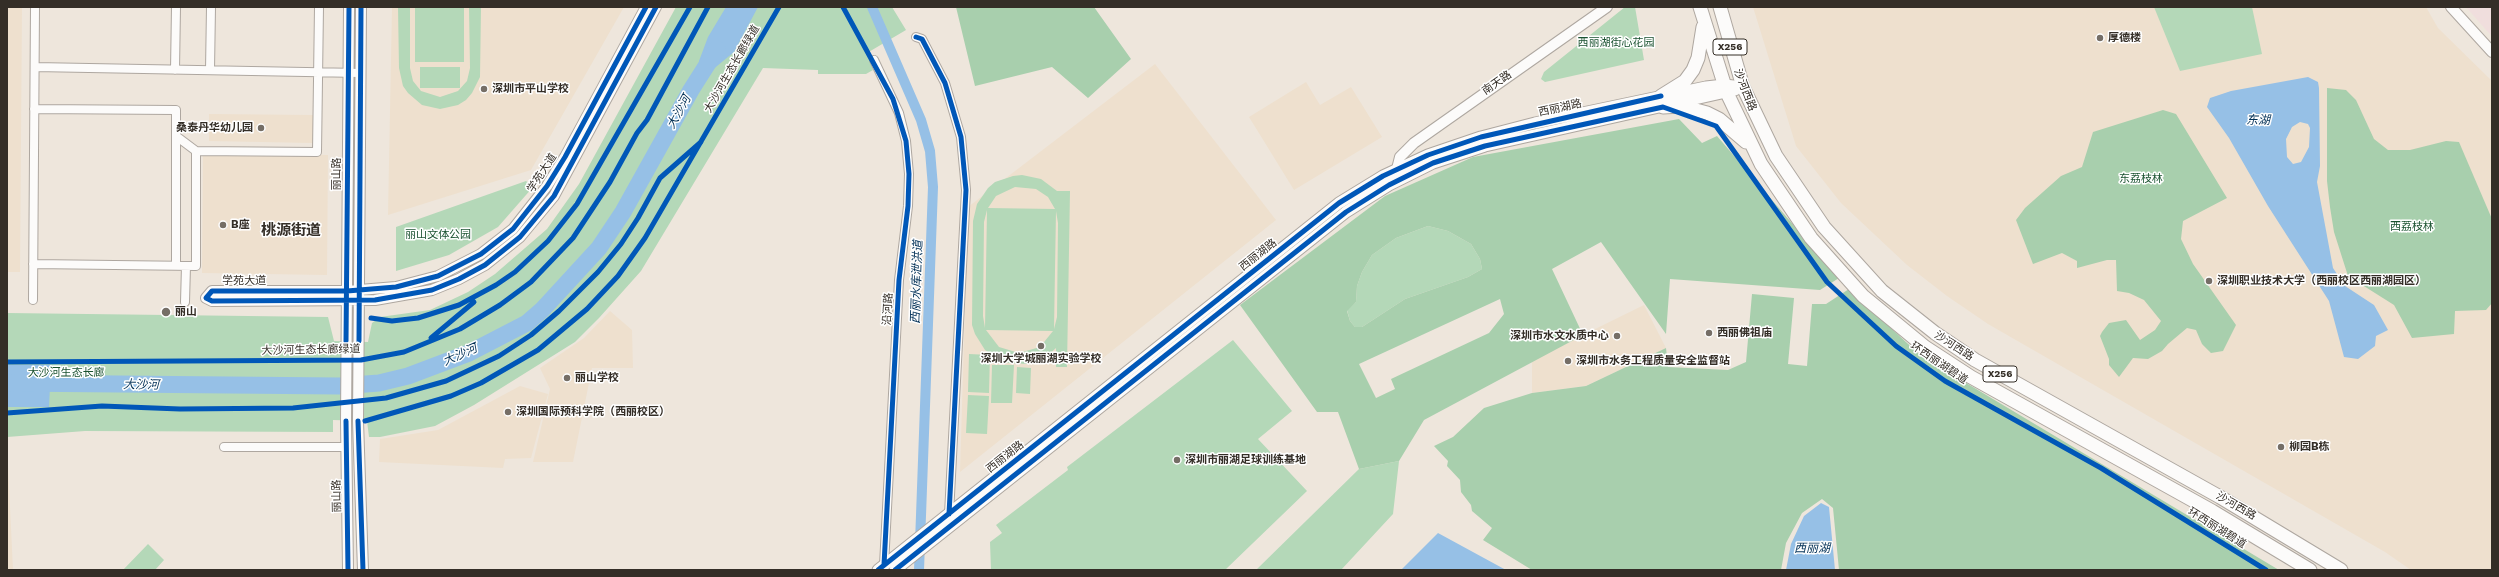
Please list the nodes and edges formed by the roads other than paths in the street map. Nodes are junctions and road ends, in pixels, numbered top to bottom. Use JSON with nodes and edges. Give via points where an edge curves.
{"nodes":[{"id":1,"x":35,"y":7,"type":"edge"},
{"id":2,"x":176,"y":7,"type":"edge"},
{"id":3,"x":211,"y":7,"type":"edge"},
{"id":4,"x":319,"y":7,"type":"edge"},
{"id":5,"x":349,"y":7,"type":"edge"},
{"id":6,"x":361,"y":7,"type":"edge"},
{"id":7,"x":646,"y":7,"type":"edge"},
{"id":8,"x":656,"y":7,"type":"edge"},
{"id":9,"x":1607,"y":7,"type":"edge"},
{"id":10,"x":1700,"y":7,"type":"edge"},
{"id":11,"x":1720,"y":7,"type":"edge"},
{"id":12,"x":2451,"y":7,"type":"edge"},
{"id":13,"x":1704,"y":23,"type":"junction"},
{"id":14,"x":916,"y":37,"type":"dead end"},
{"id":15,"x":2492,"y":52,"type":"edge"},
{"id":16,"x":874,"y":60,"type":"dead end"},
{"id":17,"x":35,"y":67,"type":"junction"},
{"id":18,"x":175,"y":70,"type":"junction"},
{"id":19,"x":210,"y":70,"type":"junction"},
{"id":20,"x":318,"y":72,"type":"junction"},
{"id":21,"x":348,"y":73,"type":"junction"},
{"id":22,"x":360,"y":73,"type":"junction"},
{"id":23,"x":1743,"y":87,"type":"junction"},
{"id":24,"x":1725,"y":89,"type":"junction"},
{"id":25,"x":1662,"y":101,"type":"junction"},
{"id":26,"x":34,"y":109,"type":"junction"},
{"id":27,"x":176,"y":136,"type":"junction"},
{"id":28,"x":1751,"y":146,"type":"junction"},
{"id":29,"x":196,"y":151,"type":"junction"},
{"id":30,"x":1397,"y":169,"type":"junction"},
{"id":31,"x":33,"y":264,"type":"junction"},
{"id":32,"x":176,"y":265,"type":"junction"},
{"id":33,"x":186,"y":266,"type":"junction"},
{"id":34,"x":359,"y":290,"type":"junction"},
{"id":35,"x":347,"y":291,"type":"junction"},
{"id":36,"x":33,"y":300,"type":"dead end"},
{"id":37,"x":347,"y":301,"type":"junction"},
{"id":38,"x":359,"y":301,"type":"junction"},
{"id":39,"x":185,"y":302,"type":"dead end"},
{"id":40,"x":224,"y":447,"type":"dead end"},
{"id":41,"x":346,"y":447,"type":"junction"},
{"id":42,"x":949,"y":514,"type":"junction"},
{"id":43,"x":925,"y":539,"type":"junction"},
{"id":44,"x":886,"y":568,"type":"edge"},
{"id":45,"x":348,"y":570,"type":"edge"},
{"id":46,"x":363,"y":570,"type":"edge"},
{"id":47,"x":2310,"y":570,"type":"edge"},
{"id":48,"x":2341,"y":570,"type":"edge"}],
"edges":[{"from":1,"to":17,"type":"street"},
{"from":2,"to":18,"type":"street"},
{"from":3,"to":19,"type":"street"},
{"from":4,"to":20,"type":"street"},
{"from":5,"to":21,"type":"street","name":"丽山路"},
{"from":6,"to":22,"type":"street","name":"丽山路"},
{"from":7,"to":34,"type":"street","name":"学苑大道","via":[[558,170],[513,229],[476,257],[438,276],[410,285]]},
{"from":8,"to":38,"type":"street","name":"学苑大道","via":[[563,181],[520,237],[485,265],[449,284],[412,295]]},
{"from":9,"to":30,"type":"street","name":"南天路","via":[[1414,143],[1400,157]]},
{"from":10,"to":13,"type":"main road","name":"沙河西路","number":"X256"},
{"from":11,"to":23,"type":"main road","name":"沙河西路","number":"X256"},
{"from":12,"to":15,"type":"street"},
{"from":13,"to":24,"type":"main road","name":"沙河西路","number":"X256"},
{"from":13,"to":25,"type":"main road","via":[[1698,58],[1693,70],[1685,81]]},
{"from":14,"to":42,"type":"street","via":[[922,38],[946,82],[961,137],[966,190]]},
{"from":16,"to":44,"type":"street","name":"沿河路","via":[[899,113],[906,141],[909,174],[908,206],[899,280]]},
{"from":17,"to":18,"type":"street"},
{"from":17,"to":26,"type":"street"},
{"from":18,"to":19,"type":"street"},
{"from":19,"to":20,"type":"street"},
{"from":20,"to":21,"type":"street"},
{"from":20,"to":29,"type":"street","via":[[317,152]]},
{"from":21,"to":22,"type":"street"},
{"from":21,"to":35,"type":"street","name":"丽山路"},
{"from":22,"to":34,"type":"street","name":"丽山路"},
{"from":23,"to":24,"type":"main road","name":"西丽湖路"},
{"from":23,"to":48,"type":"main road","name":"沙河西路","number":"X256","via":[[1776,156],[1808,207],[1857,266],[1913,317],[1980,363],[2234,504]]},
{"from":24,"to":25,"type":"main road","name":"西丽湖路"},
{"from":24,"to":28,"type":"main road","name":"沙河西路","number":"X256"},
{"from":25,"to":28,"type":"main road","via":[[1708,113]]},
{"from":25,"to":30,"type":"main road","name":"西丽湖路","via":[[1481,136]]},
{"from":25,"to":43,"type":"main road","name":"西丽湖路","via":[[1485,146],[1433,163],[1389,184],[1346,212]]},
{"from":26,"to":27,"type":"street","via":[[176,110]]},
{"from":26,"to":31,"type":"street"},
{"from":27,"to":29,"type":"street"},
{"from":27,"to":32,"type":"street"},
{"from":28,"to":47,"type":"main road","name":"沙河西路","number":"X256","via":[[1780,195],[1827,258],[1878,309],[1919,343],[1971,377],[2212,511]]},
{"from":29,"to":33,"type":"street","via":[[196,266]]},
{"from":30,"to":42,"type":"main road","name":"西丽湖路","via":[[1339,203]]},
{"from":31,"to":32,"type":"street"},
{"from":31,"to":36,"type":"street"},
{"from":32,"to":33,"type":"street"},
{"from":33,"to":39,"type":"street"},
{"from":34,"to":35,"type":"street","name":"学苑大道"},
{"from":34,"to":38,"type":"street","name":"丽山路"},
{"from":35,"to":37,"type":"street","name":"丽山路"},
{"from":35,"to":37,"type":"street","name":"学苑大道","via":[[212,291],[206,298],[212,301]]},
{"from":37,"to":38,"type":"street","name":"学苑大道"},
{"from":37,"to":41,"type":"street","name":"丽山路"},
{"from":38,"to":46,"type":"street","name":"丽山路","via":[[358,421]]},
{"from":40,"to":41,"type":"street"},
{"from":41,"to":45,"type":"street","name":"丽山路"},
{"from":42,"to":43,"type":"main road","name":"西丽湖路"},
{"from":43,"to":44,"type":"main road"}]}
